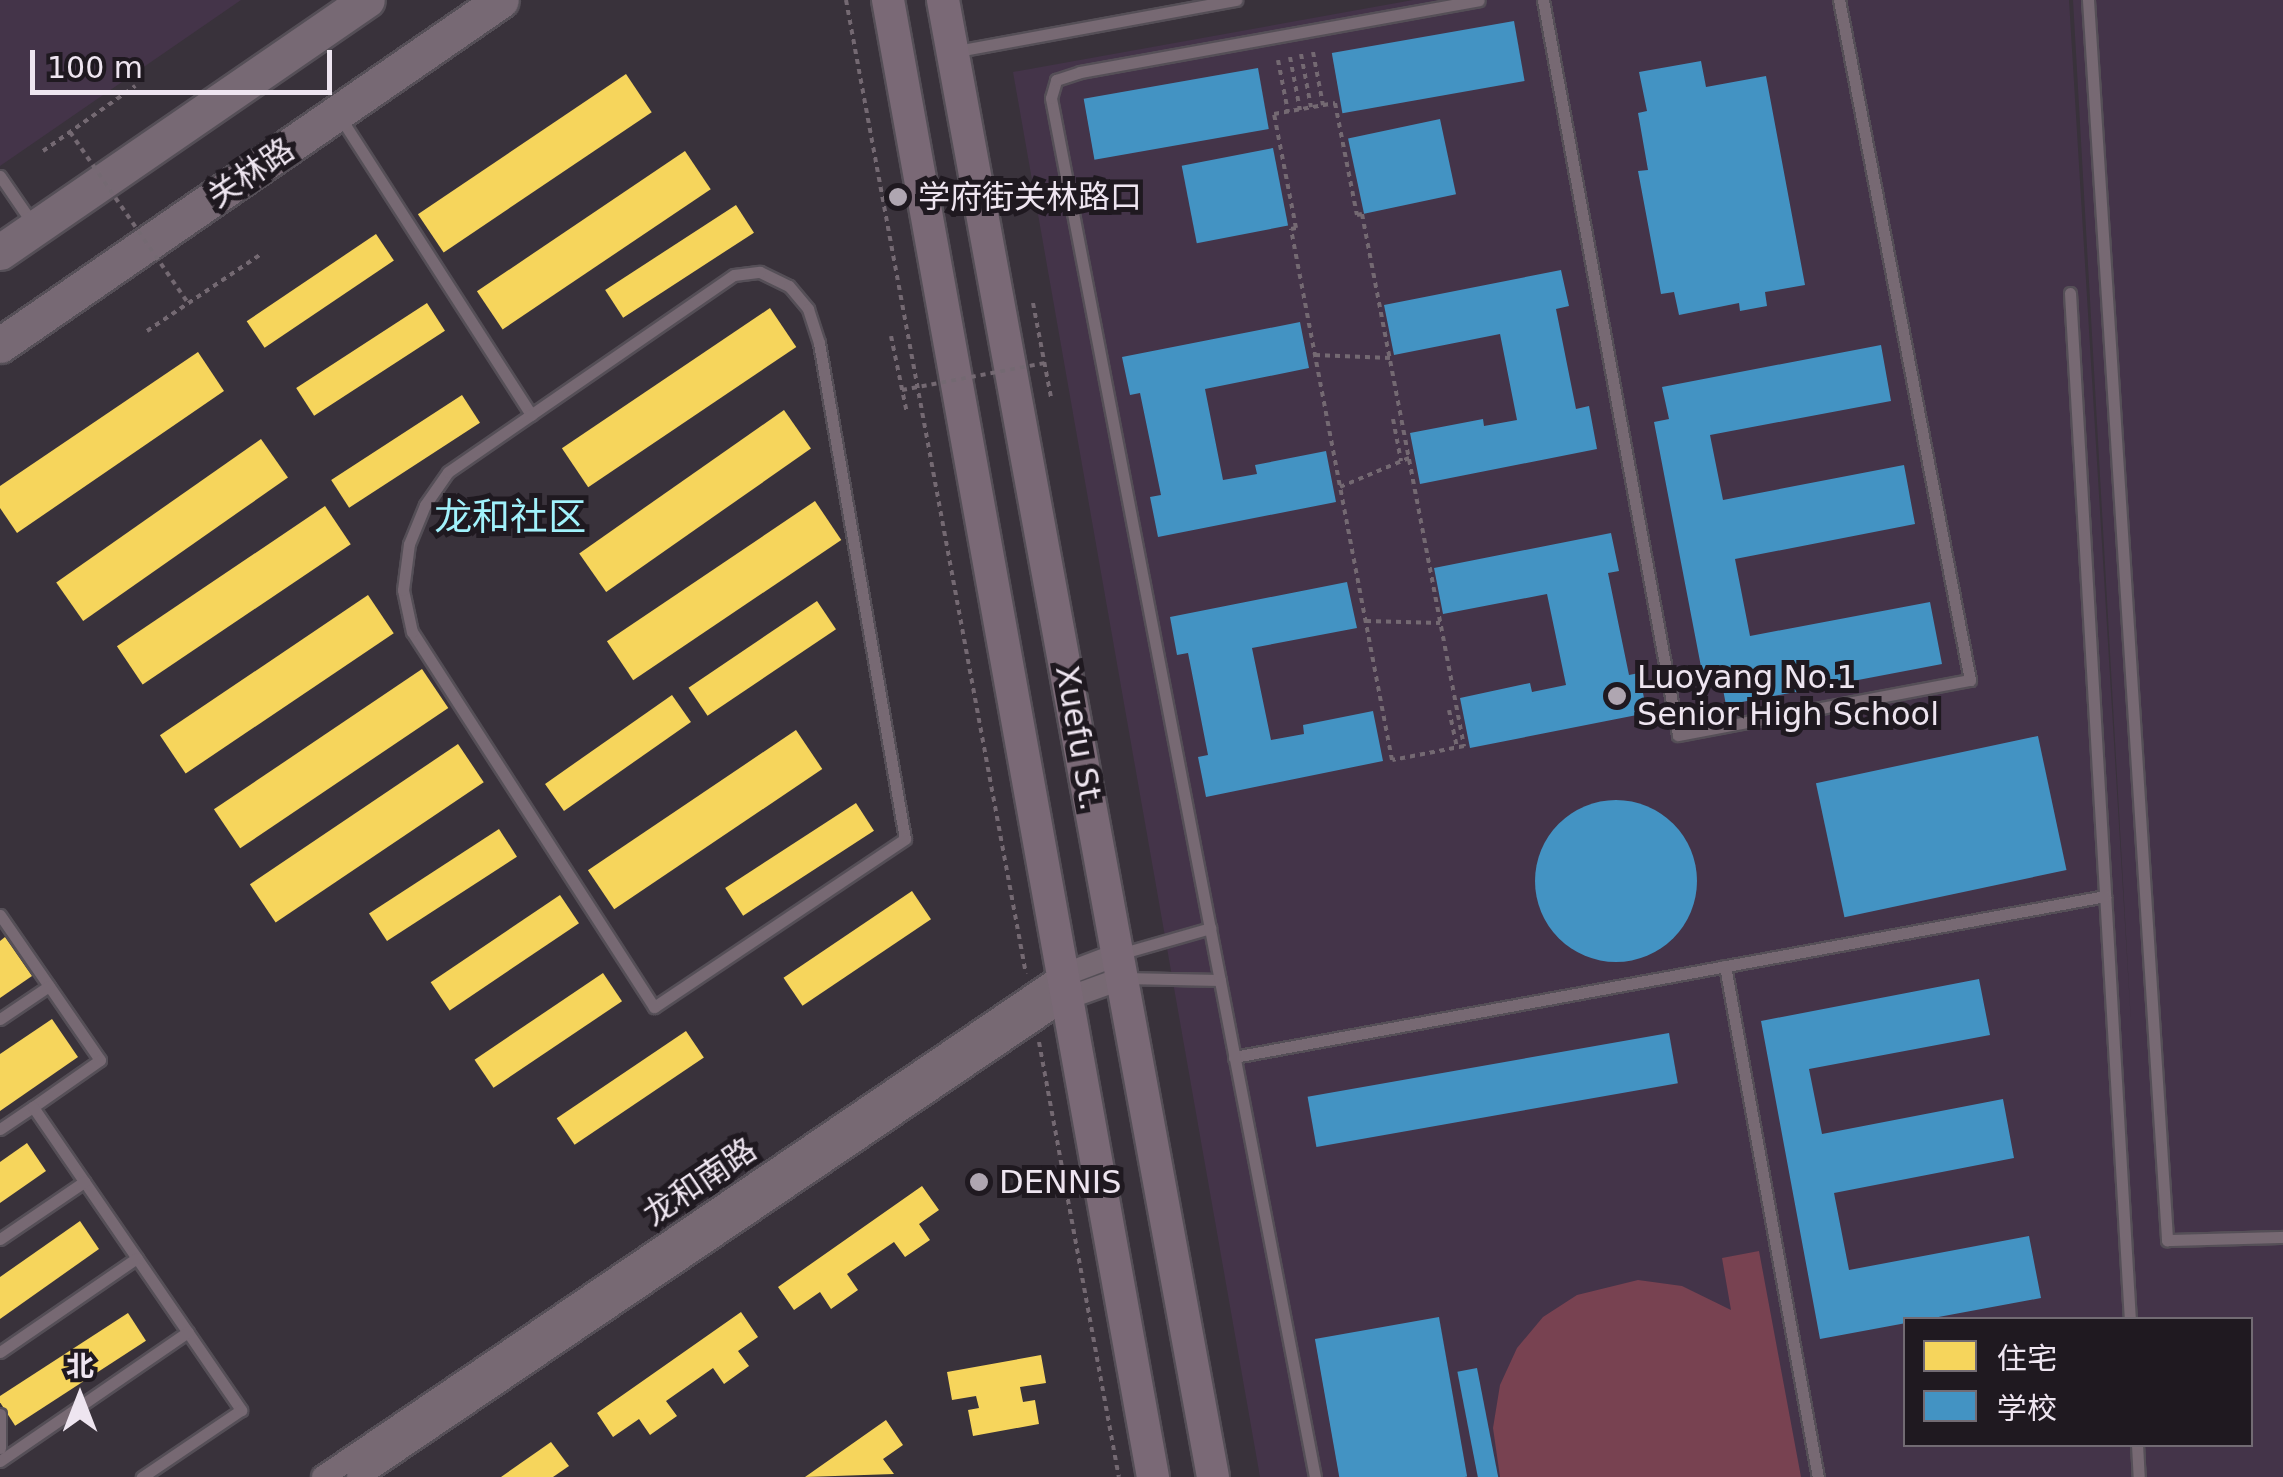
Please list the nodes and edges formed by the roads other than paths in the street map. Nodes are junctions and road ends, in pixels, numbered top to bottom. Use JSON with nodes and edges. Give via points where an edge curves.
{"nodes":[{"id":1,"x":368,"y":0,"type":"edge"},
{"id":2,"x":501,"y":0,"type":"edge"},
{"id":3,"x":888,"y":0,"type":"edge"},
{"id":4,"x":943,"y":0,"type":"edge"},
{"id":5,"x":1236,"y":0,"type":"edge"},
{"id":6,"x":1479,"y":0,"type":"edge"},
{"id":7,"x":1543,"y":0,"type":"edge"},
{"id":8,"x":1838,"y":0,"type":"edge"},
{"id":9,"x":2088,"y":0,"type":"edge"},
{"id":10,"x":953,"y":52,"type":"junction"},
{"id":11,"x":338,"y":114,"type":"junction"},
{"id":12,"x":0,"y":176,"type":"edge"},
{"id":13,"x":36,"y":228,"type":"junction"},
{"id":14,"x":0,"y":252,"type":"edge"},
{"id":15,"x":2070,"y":293,"type":"dead end"},
{"id":16,"x":0,"y":344,"type":"edge"},
{"id":17,"x":531,"y":415,"type":"junction"},
{"id":18,"x":2106,"y":896,"type":"junction"},
{"id":19,"x":0,"y":916,"type":"edge"},
{"id":20,"x":1210,"y":928,"type":"junction"},
{"id":21,"x":1121,"y":966,"type":"junction"},
{"id":22,"x":1725,"y":966,"type":"junction"},
{"id":23,"x":1220,"y":980,"type":"junction"},
{"id":24,"x":49,"y":986,"type":"junction"},
{"id":25,"x":1063,"y":988,"type":"junction"},
{"id":26,"x":1033,"y":1008,"type":"junction"},
{"id":27,"x":0,"y":1020,"type":"edge"},
{"id":28,"x":1234,"y":1057,"type":"junction"},
{"id":29,"x":33,"y":1107,"type":"junction"},
{"id":30,"x":0,"y":1130,"type":"edge"},
{"id":31,"x":84,"y":1182,"type":"junction"},
{"id":32,"x":2283,"y":1237,"type":"edge"},
{"id":33,"x":0,"y":1239,"type":"edge"},
{"id":34,"x":137,"y":1258,"type":"junction"},
{"id":35,"x":2130,"y":1317,"type":"edge"},
{"id":36,"x":188,"y":1332,"type":"junction"},
{"id":37,"x":0,"y":1352,"type":"edge"},
{"id":38,"x":0,"y":1414,"type":"edge"},
{"id":39,"x":2138,"y":1447,"type":"edge"},
{"id":40,"x":0,"y":1448,"type":"edge"},
{"id":41,"x":0,"y":1462,"type":"edge"},
{"id":42,"x":142,"y":1477,"type":"edge"},
{"id":43,"x":323,"y":1477,"type":"edge"},
{"id":44,"x":358,"y":1477,"type":"edge"},
{"id":45,"x":1153,"y":1477,"type":"edge"},
{"id":46,"x":1213,"y":1477,"type":"edge"},
{"id":47,"x":1314,"y":1477,"type":"edge"},
{"id":48,"x":1818,"y":1477,"type":"edge"},
{"id":49,"x":2140,"y":1477,"type":"edge"}],
"edges":[{"from":1,"to":13,"type":"main road"},
{"from":2,"to":11,"type":"main road","name":"关林路"},
{"from":3,"to":25,"type":"main road","name":"Xuefu St."},
{"from":4,"to":10,"type":"main road","name":"Xuefu St."},
{"from":5,"to":10,"type":"lane"},
{"from":6,"to":20,"type":"lane","via":[[1056,80],[1051,98]]},
{"from":7,"to":8,"type":"lane","via":[[1678,735],[1970,680]]},
{"from":9,"to":32,"type":"lane","via":[[2167,1240]]},
{"from":10,"to":21,"type":"main road","name":"Xuefu St."},
{"from":11,"to":16,"type":"main road","name":"关林路"},
{"from":11,"to":17,"type":"lane"},
{"from":12,"to":13,"type":"lane"},
{"from":13,"to":14,"type":"main road"},
{"from":15,"to":18,"type":"lane"},
{"from":17,"to":17,"type":"lane","via":[[448,472],[424,505],[409,544],[406,604],[412,632],[654,1007],[905,839],[819,343],[808,309],[789,286],[760,272],[734,276]]},
{"from":18,"to":22,"type":"lane"},
{"from":18,"to":35,"type":"lane"},
{"from":19,"to":24,"type":"lane"},
{"from":20,"to":21,"type":"lane"},
{"from":20,"to":23,"type":"lane"},
{"from":21,"to":23,"type":"lane"},
{"from":21,"to":25,"type":"street","name":"龙和南路"},
{"from":21,"to":46,"type":"main road","name":"Xuefu St."},
{"from":22,"to":28,"type":"lane"},
{"from":22,"to":48,"type":"lane"},
{"from":23,"to":28,"type":"lane"},
{"from":24,"to":27,"type":"lane"},
{"from":24,"to":29,"type":"lane","via":[[100,1060]]},
{"from":25,"to":26,"type":"street","name":"龙和南路"},
{"from":25,"to":45,"type":"main road","name":"Xuefu St."},
{"from":26,"to":43,"type":"street","name":"龙和南路"},
{"from":26,"to":44,"type":"street","name":"龙和南路"},
{"from":28,"to":47,"type":"lane"},
{"from":29,"to":30,"type":"lane"},
{"from":29,"to":31,"type":"lane"},
{"from":31,"to":33,"type":"lane"},
{"from":31,"to":34,"type":"lane"},
{"from":34,"to":36,"type":"lane"},
{"from":34,"to":37,"type":"lane"},
{"from":36,"to":41,"type":"lane"},
{"from":36,"to":42,"type":"lane","via":[[241,1410]]},
{"from":38,"to":40,"type":"lane"},
{"from":39,"to":49,"type":"lane"}]}
